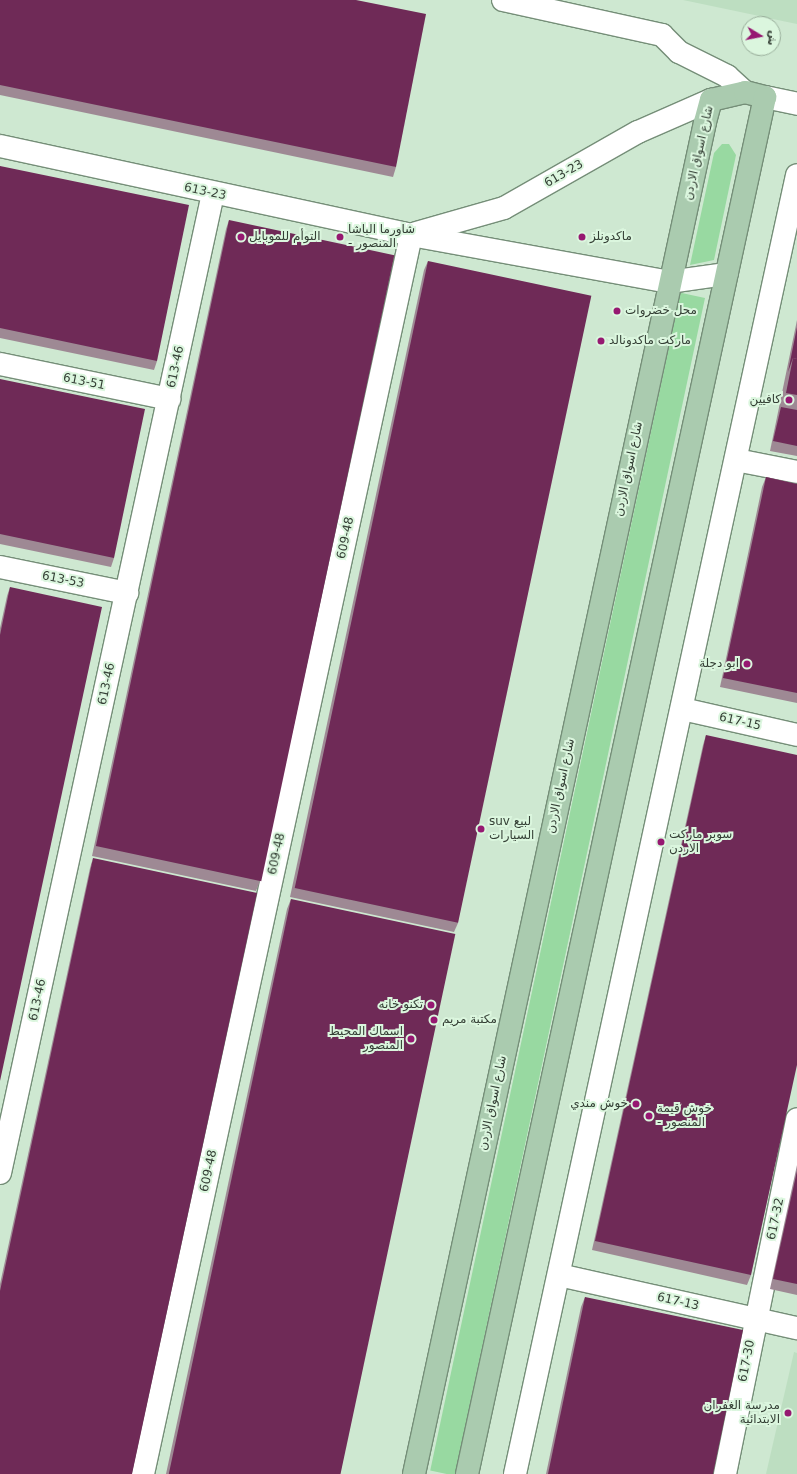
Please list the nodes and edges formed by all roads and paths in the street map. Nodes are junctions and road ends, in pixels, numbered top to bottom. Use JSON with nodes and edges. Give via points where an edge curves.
{"nodes":[{"id":1,"x":503,"y":0,"type":"edge"},
{"id":2,"x":755,"y":94,"type":"junction"},
{"id":3,"x":711,"y":100,"type":"junction"},
{"id":4,"x":797,"y":104,"type":"edge"},
{"id":5,"x":0,"y":146,"type":"edge"},
{"id":6,"x":797,"y":175,"type":"edge"},
{"id":7,"x":213,"y":194,"type":"junction"},
{"id":8,"x":412,"y":234,"type":"junction"},
{"id":9,"x":726,"y":274,"type":"junction"},
{"id":10,"x":669,"y":282,"type":"junction"},
{"id":11,"x":0,"y":364,"type":"edge"},
{"id":12,"x":169,"y":399,"type":"junction"},
{"id":13,"x":736,"y":460,"type":"junction"},
{"id":14,"x":797,"y":472,"type":"edge"},
{"id":15,"x":0,"y":567,"type":"edge"},
{"id":16,"x":127,"y":593,"type":"junction"},
{"id":17,"x":682,"y":709,"type":"junction"},
{"id":18,"x":797,"y":735,"type":"edge"},
{"id":19,"x":797,"y":1119,"type":"edge"},
{"id":20,"x":0,"y":1173,"type":"edge"},
{"id":21,"x":558,"y":1275,"type":"junction"},
{"id":22,"x":754,"y":1320,"type":"junction"},
{"id":23,"x":797,"y":1328,"type":"edge"},
{"id":24,"x":143,"y":1474,"type":"edge"},
{"id":25,"x":414,"y":1474,"type":"edge"},
{"id":26,"x":467,"y":1474,"type":"edge"},
{"id":27,"x":515,"y":1474,"type":"edge"},
{"id":28,"x":725,"y":1474,"type":"edge"}],
"edges":[{"from":1,"to":2,"type":"street","via":[[662,35],[679,52],[727,76]]},
{"from":2,"to":3,"type":"main road","name":"شارع اسواق الاردن"},
{"from":2,"to":4,"type":"street"},
{"from":2,"to":9,"type":"main road"},
{"from":3,"to":8,"type":"street","name":"613-23","via":[[638,132],[504,208]]},
{"from":3,"to":10,"type":"main road","name":"شارع اسواق الاردن"},
{"from":5,"to":7,"type":"street","name":"613-23"},
{"from":6,"to":13,"type":"street"},
{"from":7,"to":8,"type":"street","name":"613-23"},
{"from":7,"to":12,"type":"street","name":"613-46"},
{"from":8,"to":10,"type":"street","name":"613-23"},
{"from":8,"to":24,"type":"street","name":"609-48"},
{"from":9,"to":10,"type":"street","name":"613-23"},
{"from":9,"to":26,"type":"main road"},
{"from":10,"to":25,"type":"main road","name":"شارع اسواق الاردن"},
{"from":11,"to":12,"type":"street","name":"613-51"},
{"from":12,"to":16,"type":"street","name":"613-46"},
{"from":13,"to":14,"type":"street"},
{"from":13,"to":17,"type":"street"},
{"from":15,"to":16,"type":"street","name":"613-53"},
{"from":16,"to":20,"type":"street","name":"613-46"},
{"from":17,"to":18,"type":"street","name":"617-15"},
{"from":17,"to":21,"type":"street"},
{"from":19,"to":22,"type":"street","name":"617-32"},
{"from":21,"to":22,"type":"street","name":"617-13"},
{"from":21,"to":27,"type":"street"},
{"from":22,"to":23,"type":"street","name":"617-13"},
{"from":22,"to":28,"type":"street","name":"617-30"}]}
